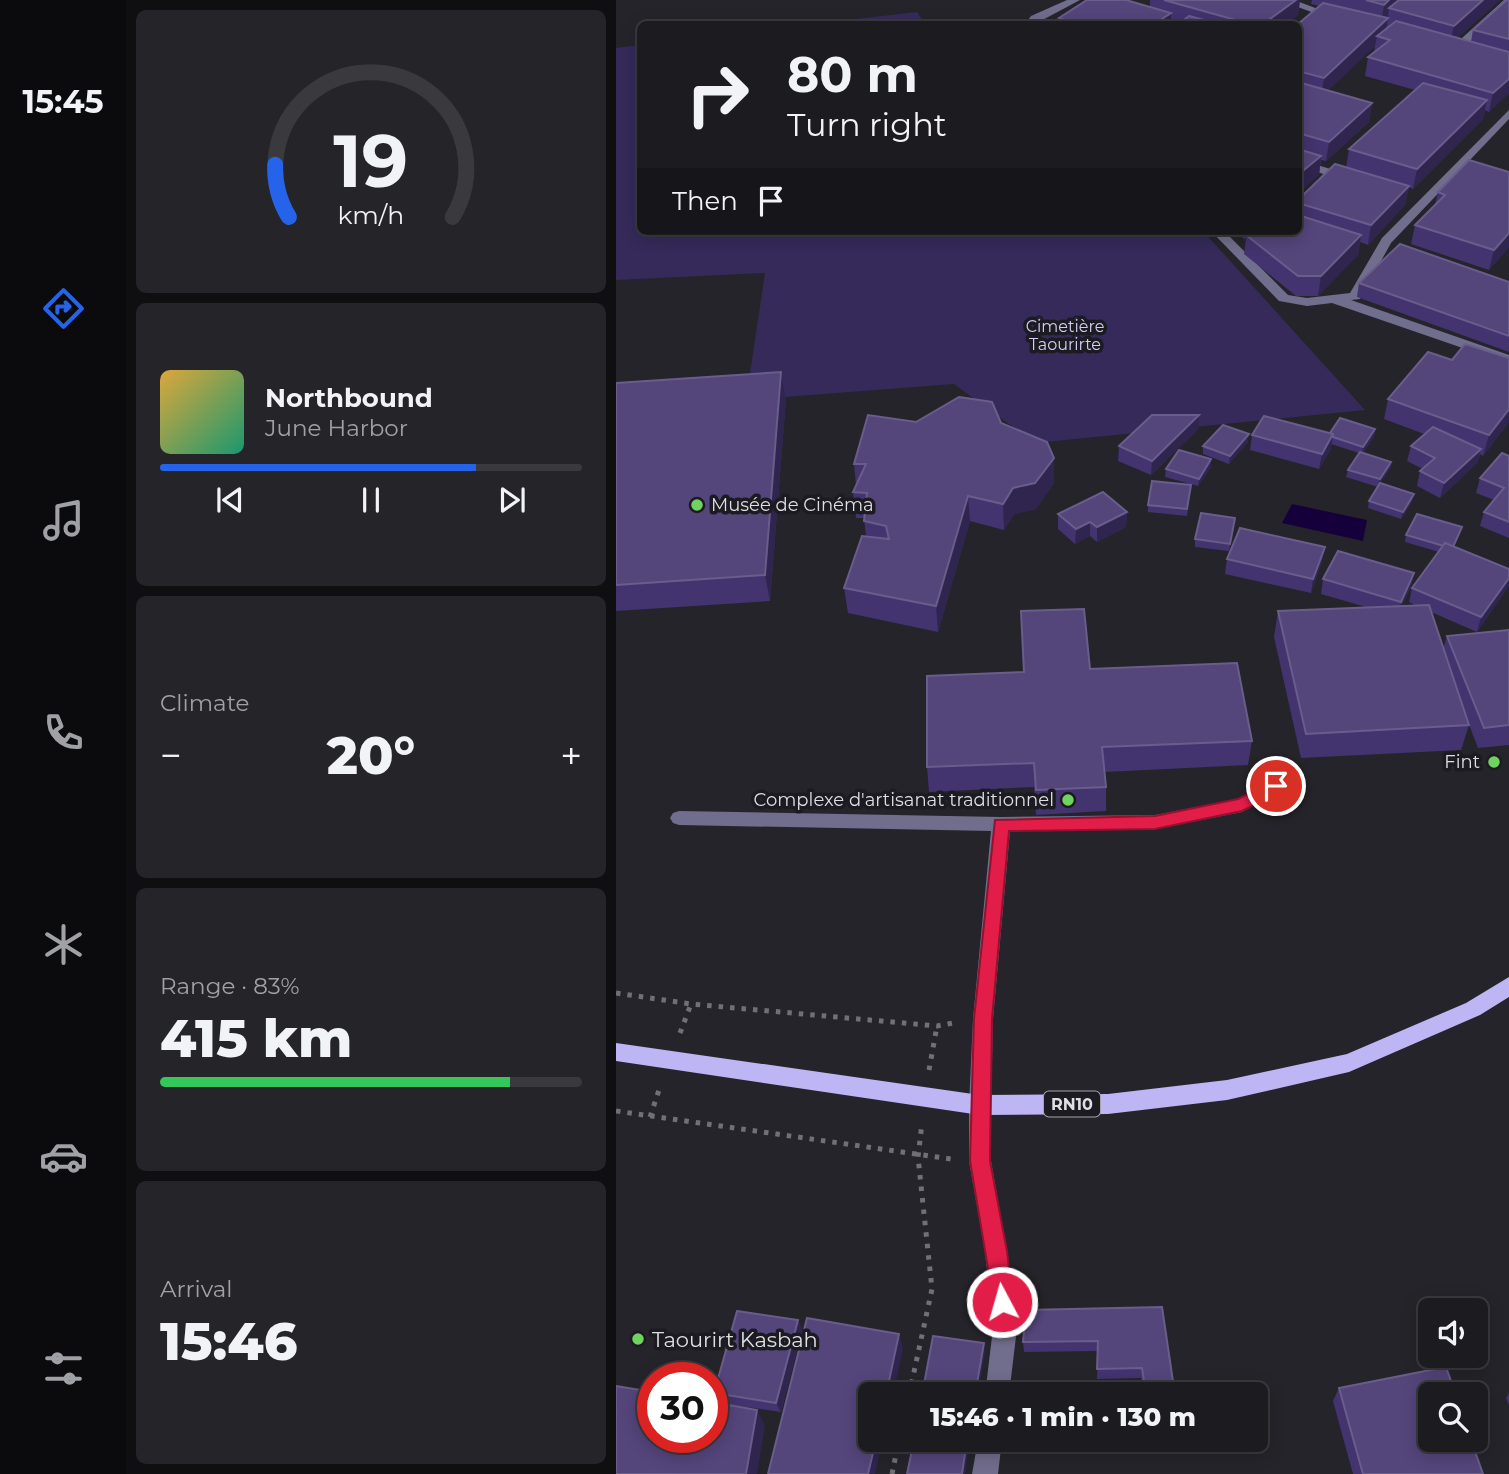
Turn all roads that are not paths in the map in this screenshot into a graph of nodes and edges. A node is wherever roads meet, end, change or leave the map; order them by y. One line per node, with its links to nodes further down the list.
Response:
1 (1075, 0): 7 (street)
2 (1284, 0): 4 (street)
3 (1509, 1): 8 (street)
4 (1318, 12): 5 (street); 6 (street)
5 (1343, 19)
6 (1308, 20)
7 (1032, 21)
8 (1443, 47)
9 (1509, 113): 15 (street)
10 (1302, 163): 11 (street)
11 (1333, 172): 12 (street); 13 (street)
12 (1358, 181)
13 (1316, 187)
14 (1222, 235): 15 (street)
15 (1332, 298): 16 (street)
16 (1509, 360)
17 (1276, 786): 19 (street)
18 (679, 818): 19 (street)
19 (1001, 824): 22 (street)
20 (1509, 986): 22 (main road, RN10)
21 (616, 1052): 22 (main road, RN10)
22 (980, 1105): 23 (street)
23 (999, 1382)
24 (988, 1452): 25 (street)
25 (985, 1474)

